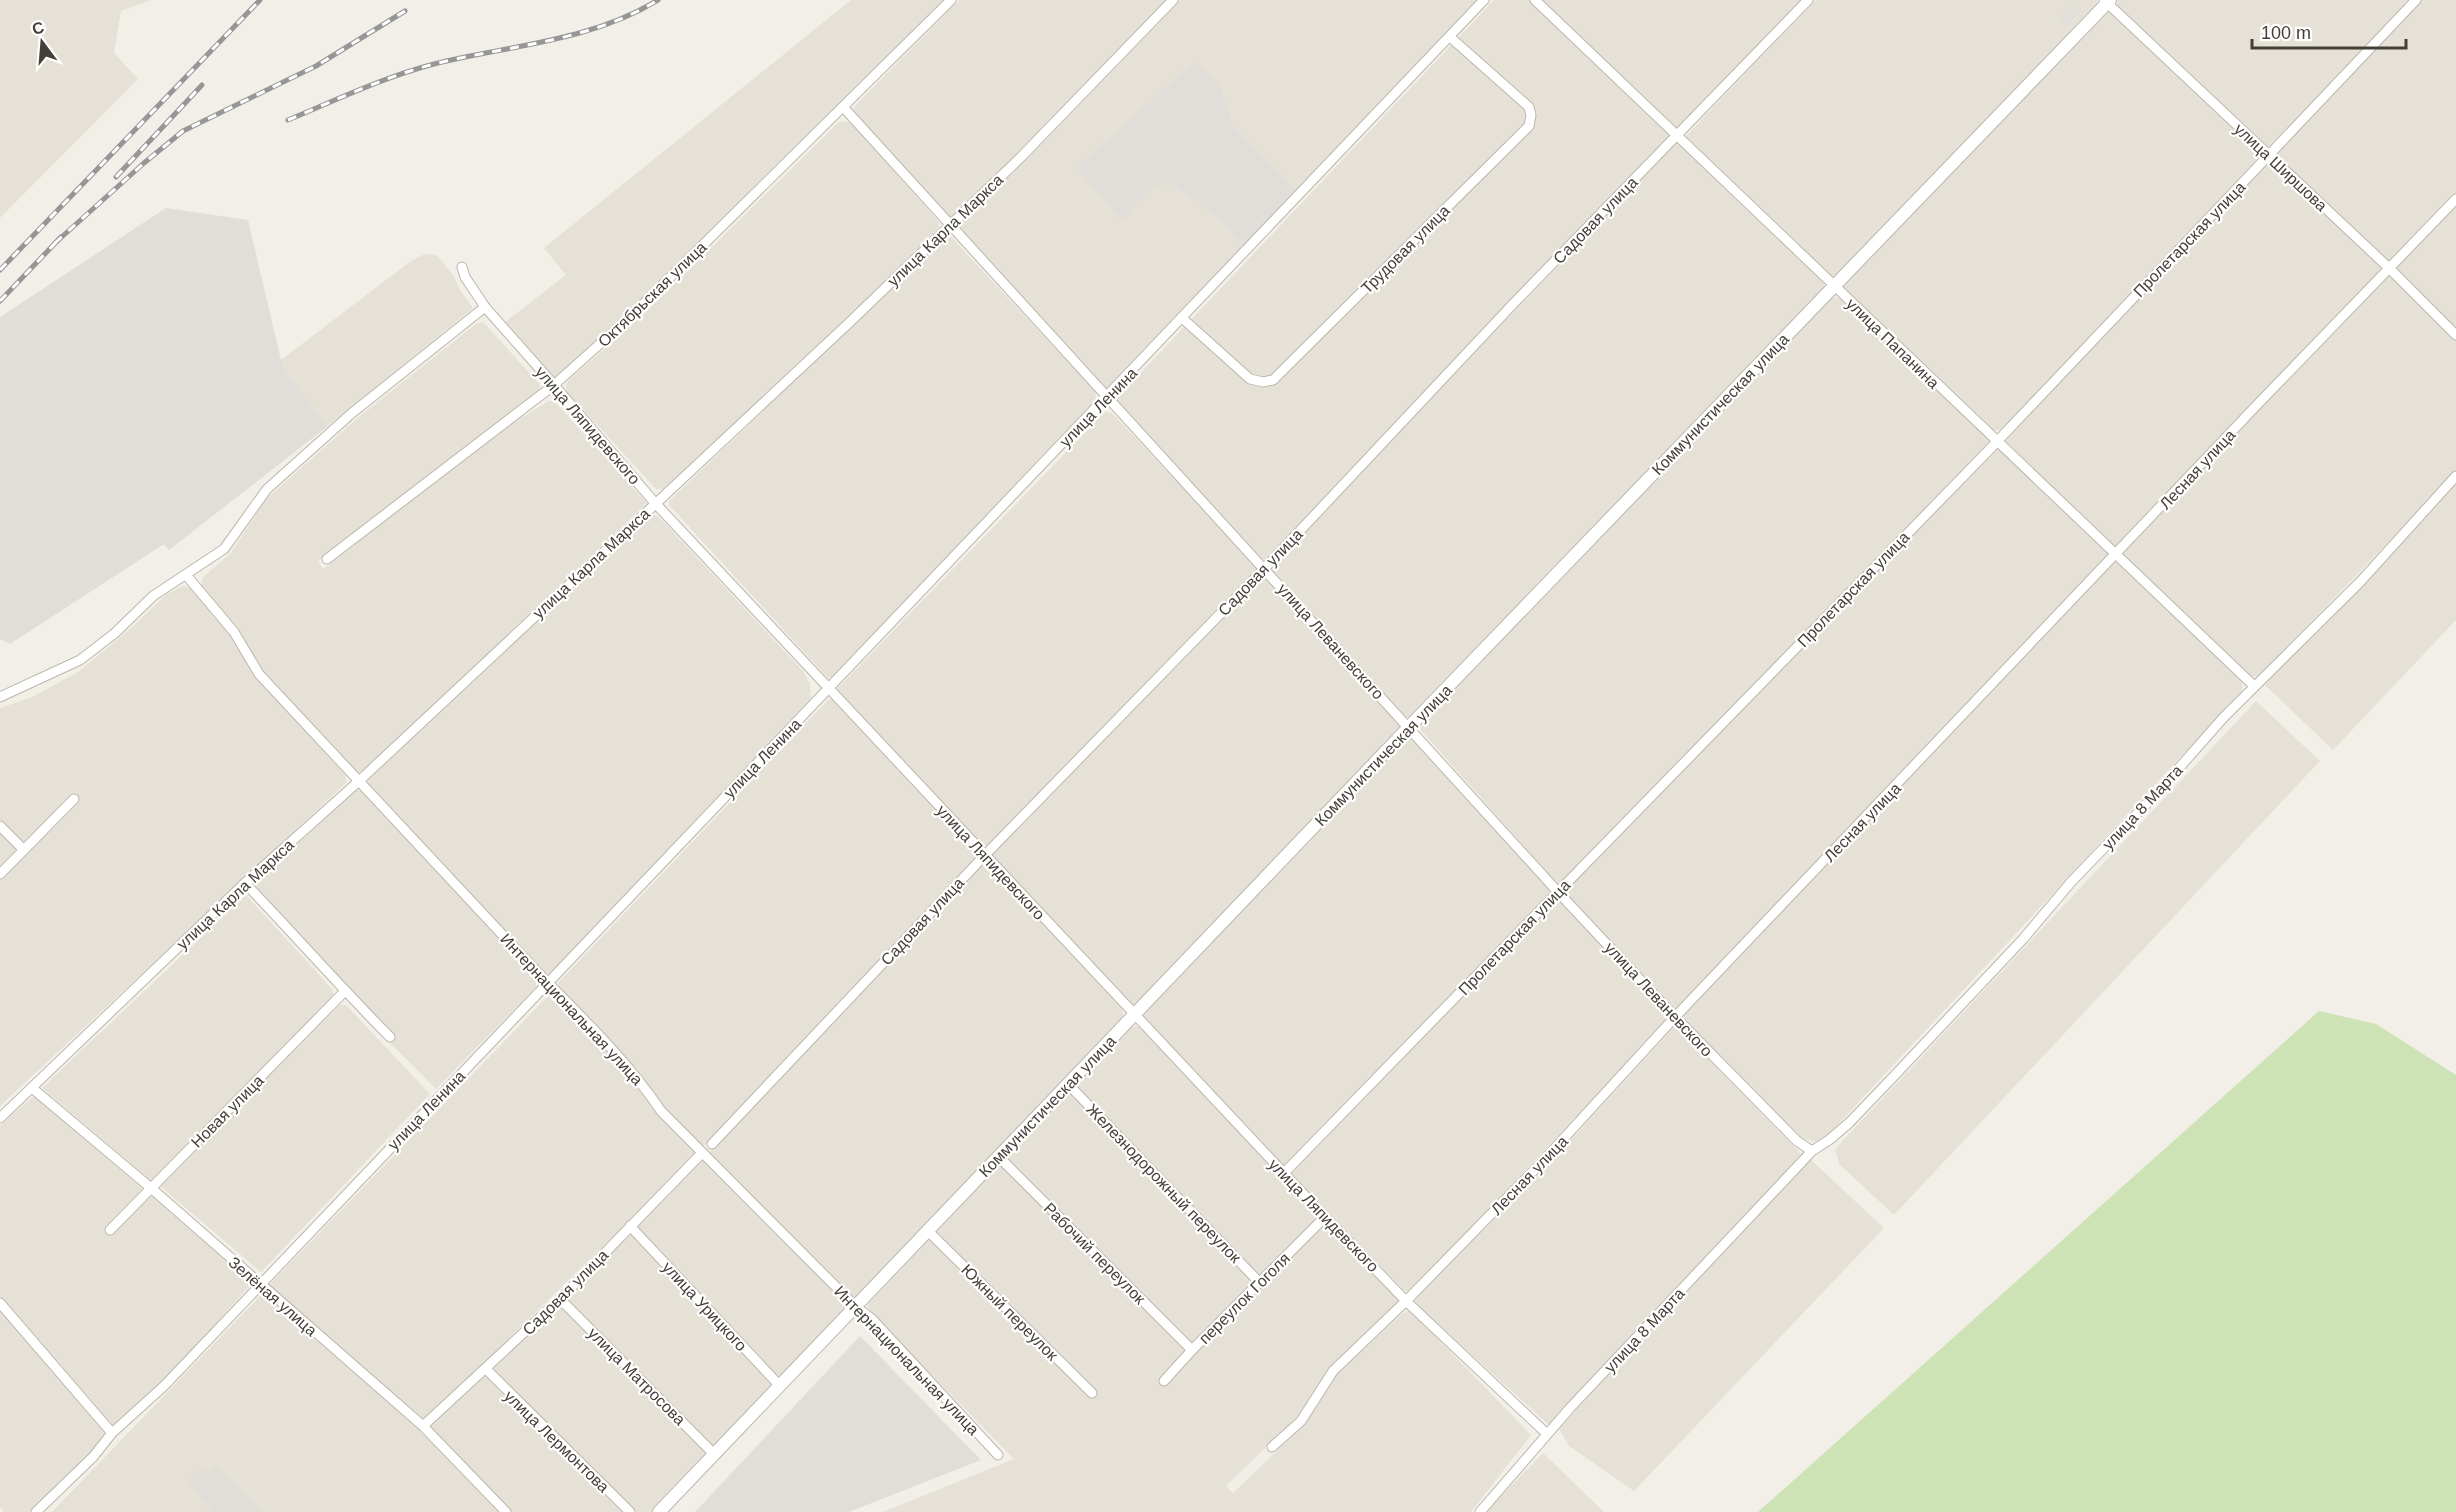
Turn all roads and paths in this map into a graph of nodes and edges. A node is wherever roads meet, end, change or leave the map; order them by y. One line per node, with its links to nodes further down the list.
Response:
1 (951, 0): 9 (street, Октябрьская улица)
2 (1173, 0): 13 (street, улица Карла Маркса)
3 (1484, 0): 8 (street, улица Ленина)
4 (1535, 0): 10 (street, улица Папанина)
5 (1808, 0): 10 (street, Садовая улица)
6 (2416, 0): 11 (street, Пролетарская улица)
7 (2107, 1): 11 (street, улица Ширшова); 16 (street, Коммунистическая улица)
8 (1450, 37): 18 (street, улица Ленина); 18 (street, Трудовая улица)
9 (844, 108): 13 (street, улица Леваневского); 20 (street, Октябрьская улица)
10 (1677, 136): 16 (street, улица Папанина); 27 (street, Садовая улица)
11 (2269, 156): 15 (street, улица Ширшова); 22 (street, Пролетарская улица)
12 (2456, 198): 15 (street, Лесная улица)
13 (949, 225): 21 (street, улица Леваневского); 24 (street, улица Карла Маркса)
14 (462, 267): 17 (street, улица Ляпидевского)
15 (2389, 268): 19 (street, улица Ширшова); 25 (street, Лесная улица)
16 (1834, 287): 22 (street, улица Папанина); 32 (street, Коммунистическая улица)
17 (485, 307): 20 (street, улица Ляпидевского); 28 (street)
18 (1182, 318): 21 (street, улица Ленина)
19 (2456, 336)
20 (554, 385): 24 (street, улица Ляпидевского); 26 (street, Октябрьская улица)
21 (1106, 398): 27 (street, улица Леваневского); 30 (street, улица Ленина)
22 (1995, 441): 25 (street, улица Папанина); 40 (street, Пролетарская улица)
23 (2456, 476): 29 (street, улица 8 Марта)
24 (655, 503): 30 (street, улица Ляпидевского); 33 (street, улица Карла Маркса)
25 (2116, 555): 29 (street, улица Папанина); 44 (street, Лесная улица)
26 (327, 560)
27 (1264, 569): 32 (street, улица Леваневского); 37 (street, Садовая улица)
28 (186, 575): 31 (street); 33 (street, Интернациональная улица)
29 (2253, 685): 50 (street, улица 8 Марта)
30 (828, 688): 37 (street, улица Ляпидевского); 41 (street, улица Ленина)
31 (0, 697)
32 (1409, 727): 40 (street, улица Леваневского); 43 (street, Коммунистическая улица)
33 (359, 781): 39 (street, улица Карла Маркса); 41 (street, Интернациональная улица)
34 (74, 799): 36 (street)
35 (0, 826): 36 (street)
36 (23, 849): 38 (street)
37 (985, 855): 43 (street, улица Ляпидевского); 49 (street, Садовая улица)
38 (0, 874)
39 (246, 883): 42 (street); 47 (street, улица Карла Маркса)
40 (1558, 892): 44 (street, улица Леваневского); 53 (street, Пролетарская улица)
41 (548, 984): 51 (street, Интернациональная улица); 60 (street, улица Ленина)
42 (344, 992): 45 (street); 54 (street, Новая улица)
43 (1135, 1014): 46 (street, Коммунистическая улица); 53 (street, улица Ляпидевского)
44 (1675, 1017): 50 (street, улица Леваневского); 62 (street, Лесная улица)
45 (390, 1037)
46 (1068, 1084): 52 (street, Коммунистическая улица); 59 (street, Железнодорожный переулок)
47 (32, 1088): 48 (street, улица Карла Маркса); 54 (street, Зелёная улица)
48 (0, 1118)
49 (712, 1144)
50 (1812, 1152): 72 (street, улица 8 Марта)
51 (702, 1153): 56 (street, Садовая улица); 64 (street, Интернациональная улица)
52 (999, 1157): 58 (street, Коммунистическая улица); 65 (street, Рабочий переулок)
53 (1284, 1173): 55 (street, улица Ляпидевского)
54 (152, 1188): 57 (street, Новая улица); 60 (street, Зелёная улица)
55 (1325, 1217): 59 (street, переулок Гоголя); 62 (street, улица Ляпидевского)
56 (630, 1226): 61 (street, Садовая улица); 68 (street, улица Урицкого)
57 (110, 1230)
58 (928, 1232): 64 (street, Коммунистическая улица); 69 (street, Южный переулок)
59 (1260, 1282): 65 (street, переулок Гоголя)
60 (260, 1285): 70 (street, Зелёная улица); 71 (street, улица Ленина)
61 (560, 1299): 66 (street, Садовая улица); 74 (street, улица Матросова)
62 (1406, 1301): 72 (street, улица Ляпидевского); 73 (street, Лесная улица)
63 (0, 1303): 71 (street)
64 (855, 1306): 68 (street, Коммунистическая улица); 75 (street, Интернациональная улица)
65 (1192, 1350): 67 (street, переулок Гоголя)
66 (486, 1369): 70 (street, Садовая улица); 78 (street, улица Лермонтова)
67 (1164, 1381)
68 (780, 1386): 74 (street, Коммунистическая улица)
69 (1092, 1393)
70 (423, 1426): 77 (street, Зелёная улица)
71 (112, 1433): 76 (street, улица Ленина)
72 (1547, 1434): 80 (street, улица 8 Марта)
73 (1272, 1447)
74 (714, 1454): 79 (street, Коммунистическая улица)
75 (998, 1455)
76 (36, 1512)
77 (506, 1512)
78 (630, 1512)
79 (659, 1512)
80 (1480, 1512)

